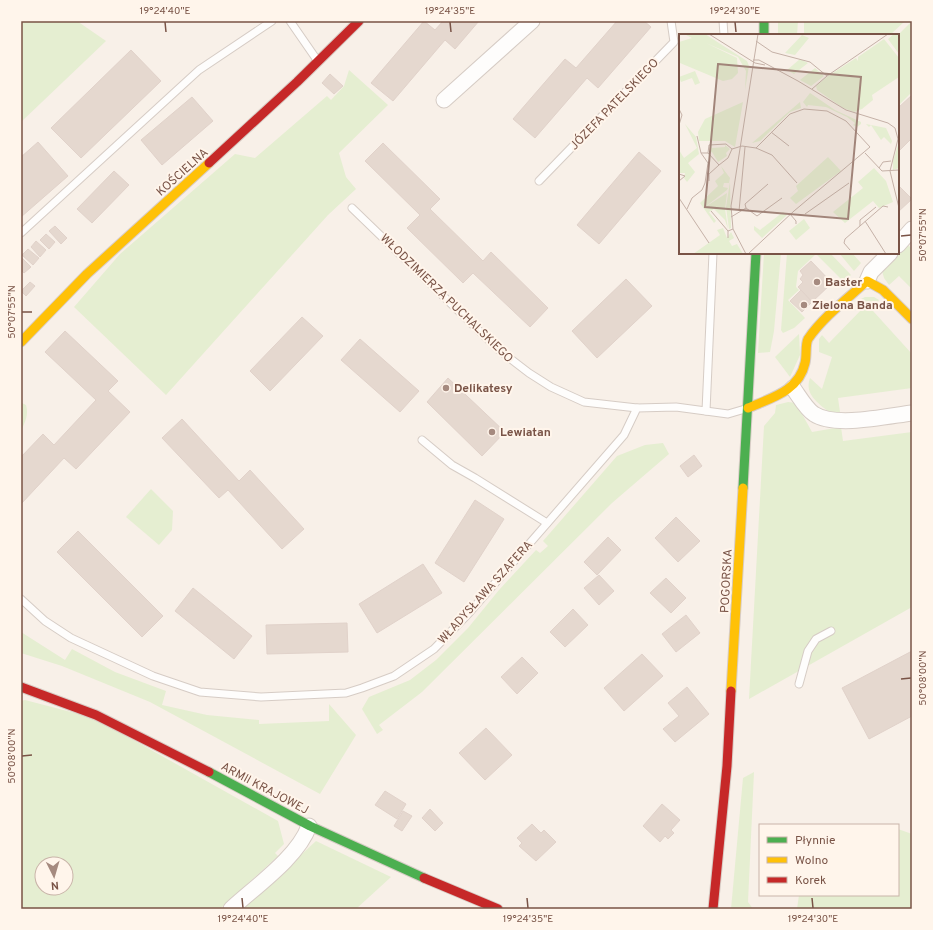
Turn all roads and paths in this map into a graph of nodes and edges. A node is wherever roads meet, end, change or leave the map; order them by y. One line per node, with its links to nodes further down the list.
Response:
1 (272, 21): 15 (lane)
2 (290, 21): 10 (lane)
3 (359, 21): 10 (street, KOŚCIELNA)
4 (532, 21): 11 (street)
5 (670, 21): 12 (lane, JÓZEFA PATELSKIEGO)
6 (723, 21): 8 (lane)
7 (764, 21): 9 (street)
8 (724, 34)
9 (764, 34)
10 (318, 61): 22 (street, KOŚCIELNA)
11 (444, 100)
12 (539, 181)
13 (352, 208): 24 (lane, WŁODZIMIERZA PUCHALSKIEGO)
14 (912, 229): 16 (street)
15 (21, 233)
16 (899, 243)
17 (714, 254): 26 (lane)
18 (756, 254): 25 (street, POGORSKA)
19 (889, 254): 20 (street)
20 (867, 281): 21 (street); 23 (street)
21 (912, 320)
22 (21, 342)
23 (793, 388): 25 (street); 27 (street)
24 (636, 408): 26 (lane); 29 (lane, WŁADYSŁAWA SZAFERA)
25 (748, 408): 26 (lane); 37 (street, POGORSKA)
26 (706, 411)
27 (912, 413)
28 (422, 440): 29 (lane)
29 (547, 523): 30 (lane, WŁADYSŁAWA SZAFERA)
30 (21, 599)
31 (831, 631): 32 (lane)
32 (799, 684)
33 (21, 687): 34 (street, ARMII KRAJOWEJ)
34 (309, 826): 35 (street); 36 (street, ARMII KRAJOWEJ)
35 (231, 909)
36 (498, 909)
37 (713, 909)

